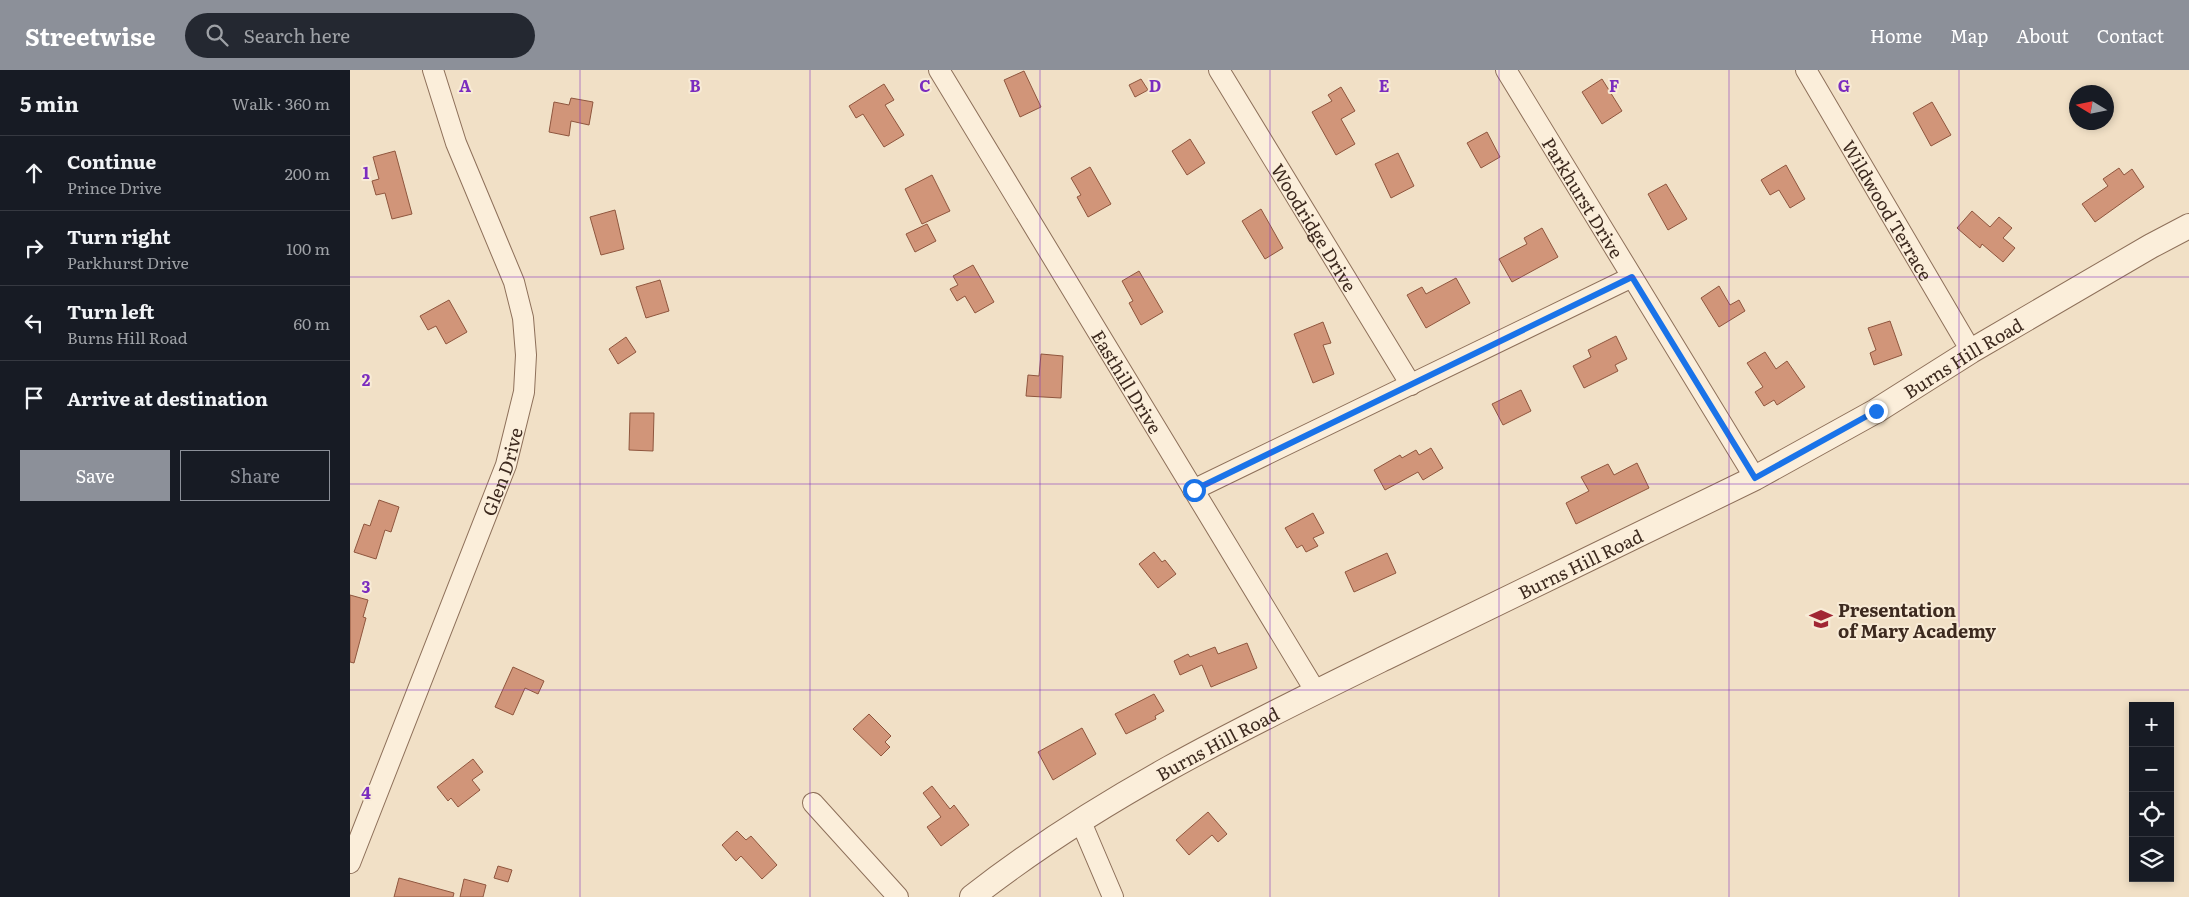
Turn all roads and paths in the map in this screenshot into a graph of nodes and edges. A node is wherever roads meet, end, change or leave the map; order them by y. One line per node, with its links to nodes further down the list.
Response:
1 (433, 70): 15 (street, Glen Drive)
2 (939, 70): 11 (street, Easthill Drive)
3 (1219, 70): 9 (street, Woodridge Drive)
4 (1506, 70): 7 (street, Parkhurst Drive)
5 (1806, 70): 8 (street, Wildwood Terrace)
6 (2189, 226): 8 (street, Burns Hill Road)
7 (1632, 277): 9 (street); 10 (street, Parkhurst Drive)
8 (1970, 351): 10 (street, Burns Hill Road)
9 (1411, 385): 11 (street)
10 (1755, 478): 12 (street, Burns Hill Road)
11 (1194, 490): 12 (street, Easthill Drive)
12 (1316, 692): 14 (street, Burns Hill Road)
13 (813, 803): 16 (street)
14 (1081, 822): 17 (street, Burns Hill Road); 18 (street)
15 (350, 862)
16 (898, 897)
17 (972, 897)
18 (1113, 897)

